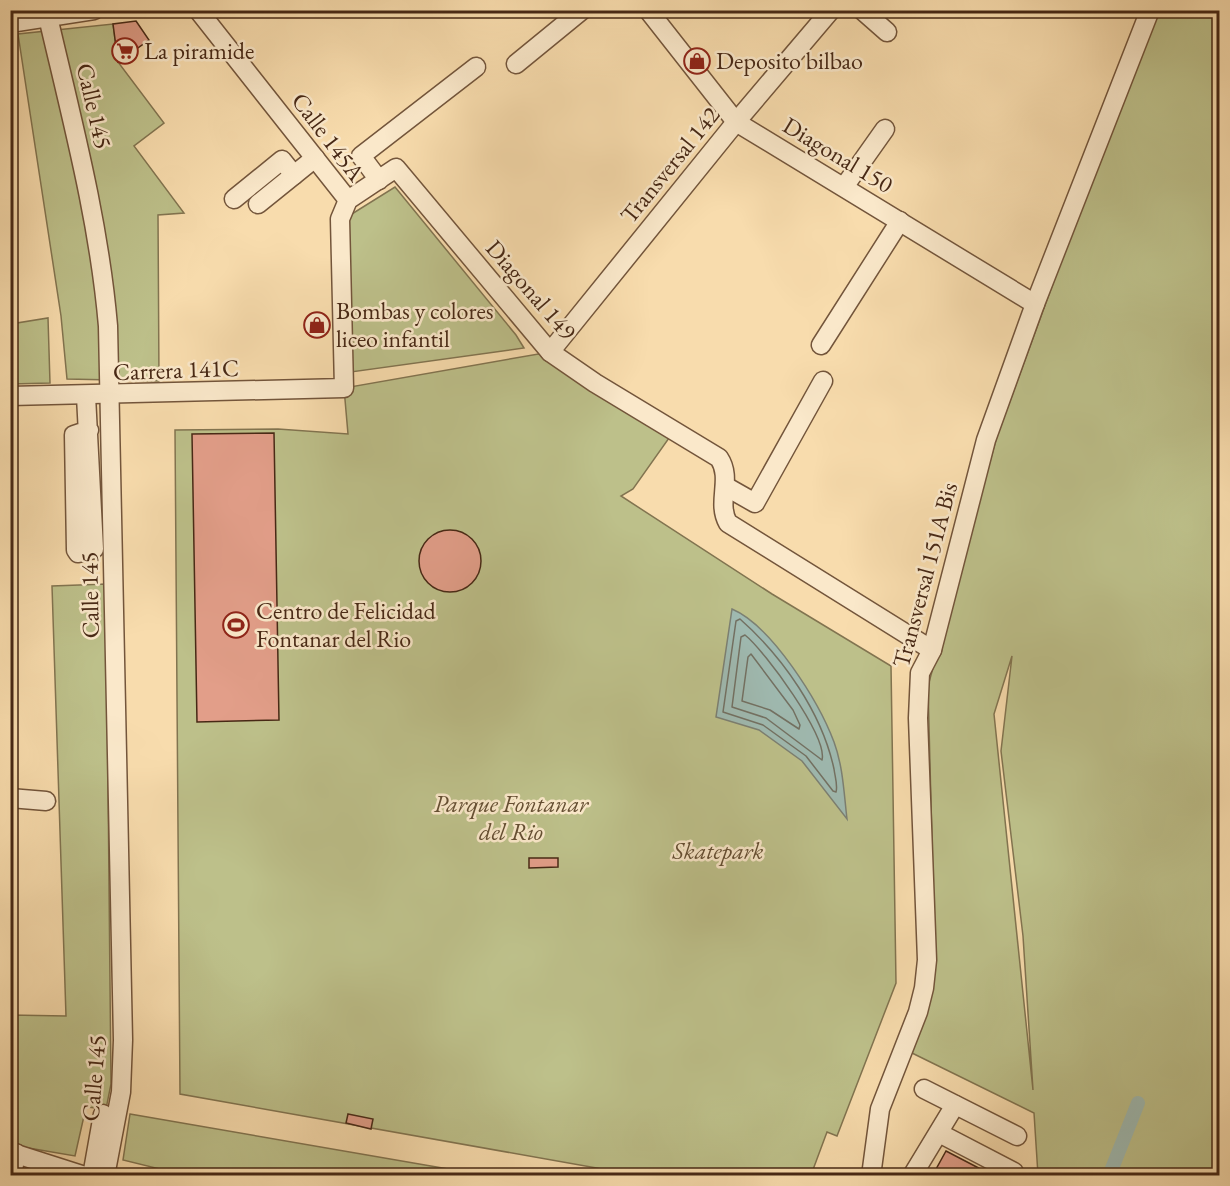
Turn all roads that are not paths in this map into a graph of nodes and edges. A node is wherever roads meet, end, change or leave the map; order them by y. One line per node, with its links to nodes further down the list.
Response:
1 (94, 10): 8 (street)
2 (198, 10): 15 (street, Calle 145A)
3 (582, 10): 11 (street)
4 (648, 10): 13 (street, Diagonal 150)
5 (831, 10): 13 (street, Transversal 142)
6 (862, 10): 10 (street)
7 (1150, 10): 23 (street, Transversal 151A Bis)
8 (48, 17): 9 (street); 30 (street, Calle 145)
9 (10, 23)
10 (887, 32)
11 (516, 64)
12 (476, 67): 17 (street)
13 (736, 122): 18 (street, Diagonal 150); 25 (street, Transversal 142)
14 (885, 129): 18 (street)
15 (315, 158): 16 (street); 20 (street, Calle 145A)
16 (294, 175): 19 (street); 21 (street)
17 (379, 180): 20 (street); 25 (street, Diagonal 149)
18 (844, 187): 22 (street, Diagonal 150)
19 (234, 199)
20 (348, 200): 27 (street, Calle 145A)
21 (258, 204)
22 (900, 222): 23 (street, Diagonal 150); 24 (street)
23 (1035, 304): 33 (street, Transversal 151A Bis)
24 (821, 345)
25 (550, 352): 32 (street, Diagonal 149)
26 (823, 381): 32 (street)
27 (344, 388): 30 (street, Carrera 141C)
28 (10, 396): 29 (street, Carrera 141C)
29 (86, 396): 30 (street, Carrera 141C); 31 (street)
30 (110, 396): 46 (street, Calle 145)
31 (88, 430): 31 (street)
32 (725, 486): 33 (street)
33 (932, 650): 47 (street, Transversal 151A Bis)
34 (10, 798): 35 (street)
35 (46, 801)
36 (924, 1089): 37 (street)
37 (955, 1105): 39 (street); 40 (street)
38 (103, 1113): 45 (street)
39 (939, 1133): 42 (street); 48 (street)
40 (1017, 1136)
41 (13, 1152): 43 (street); 44 (street)
42 (1014, 1172)
43 (84, 1175)
44 (12, 1176)
45 (92, 1176)
46 (105, 1176)
47 (871, 1176)
48 (912, 1176)

